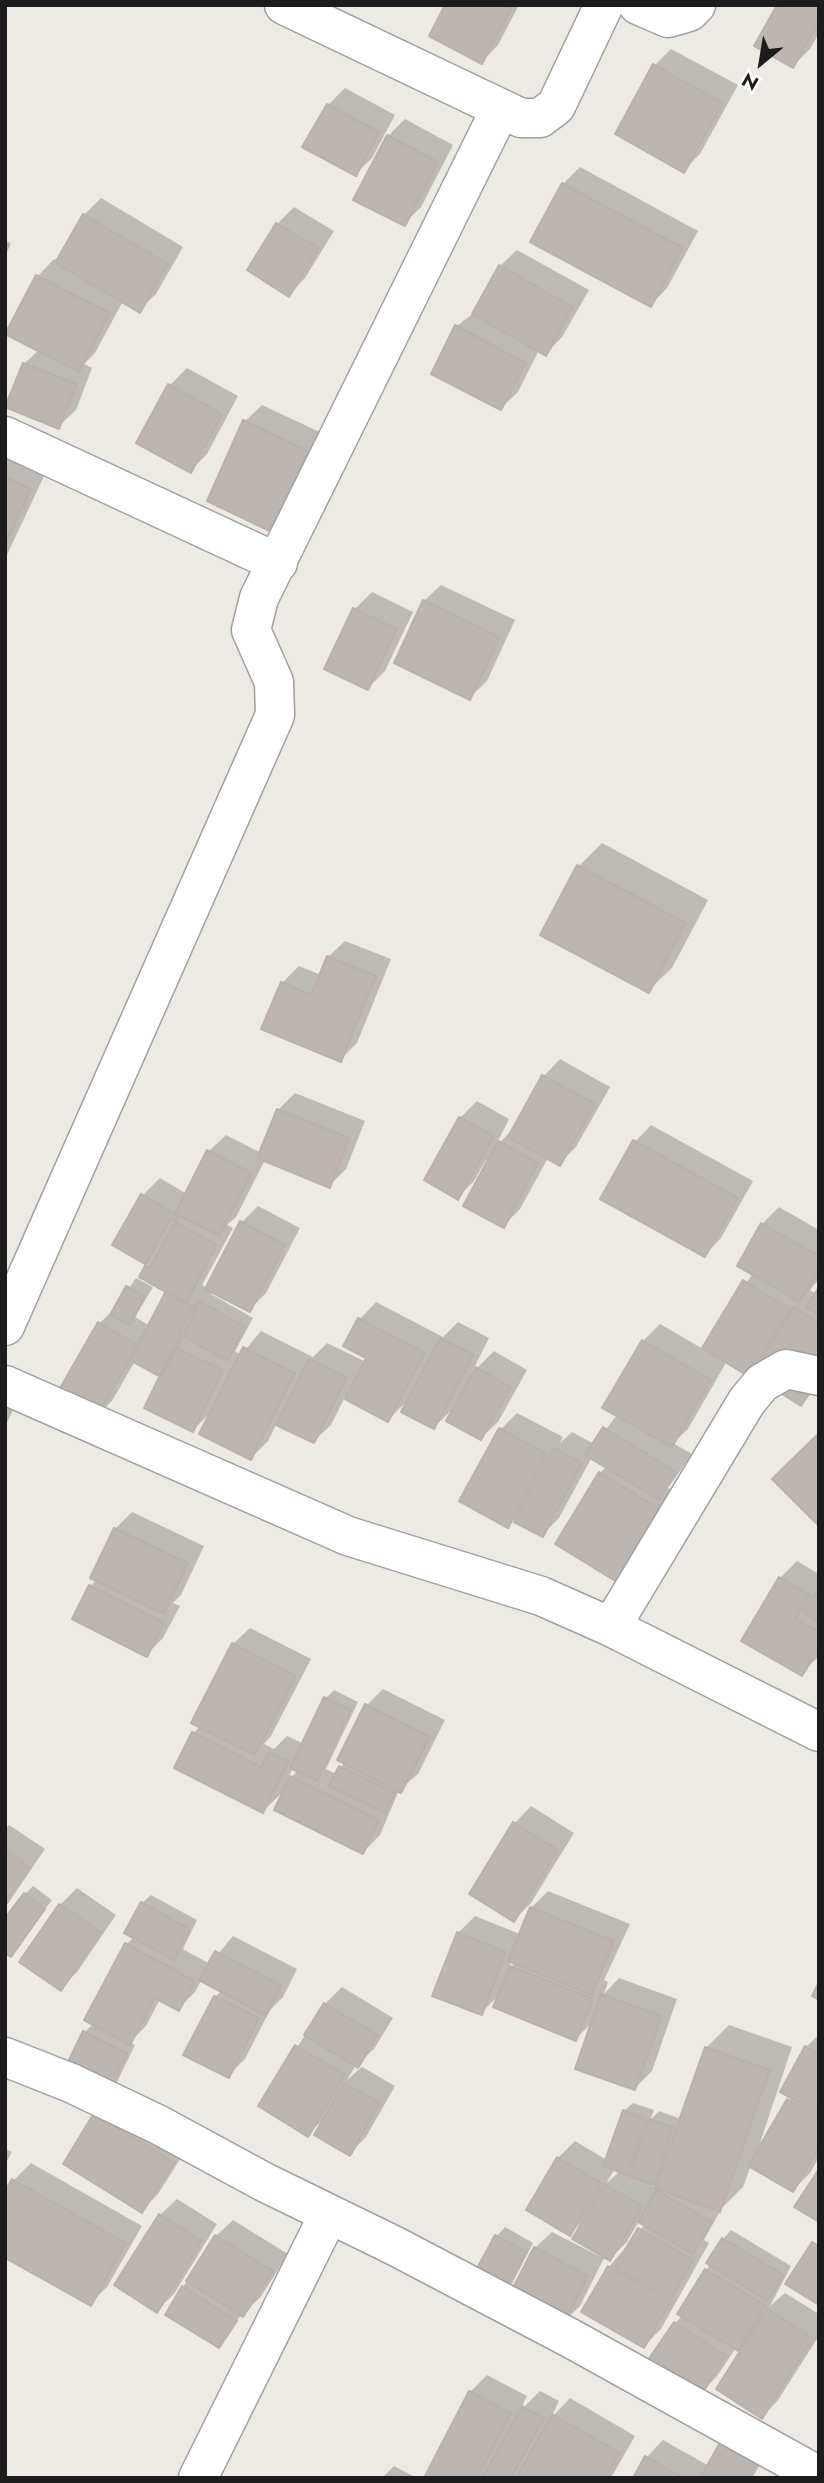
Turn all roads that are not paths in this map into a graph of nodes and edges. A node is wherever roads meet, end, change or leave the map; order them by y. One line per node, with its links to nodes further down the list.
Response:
1 (284, 5): 5 (street)
2 (604, 5): 5 (street)
3 (638, 5): 4 (street)
4 (696, 5)
5 (500, 110): 7 (street)
6 (5, 436): 7 (street)
7 (278, 563): 8 (street)
8 (5, 1326)
9 (819, 1376): 11 (street)
10 (5, 1385): 11 (street)
11 (611, 1627): 12 (street)
12 (819, 1732)
13 (5, 2057): 14 (street)
14 (329, 2214): 15 (street); 16 (street)
15 (819, 2476)
16 (198, 2478)

